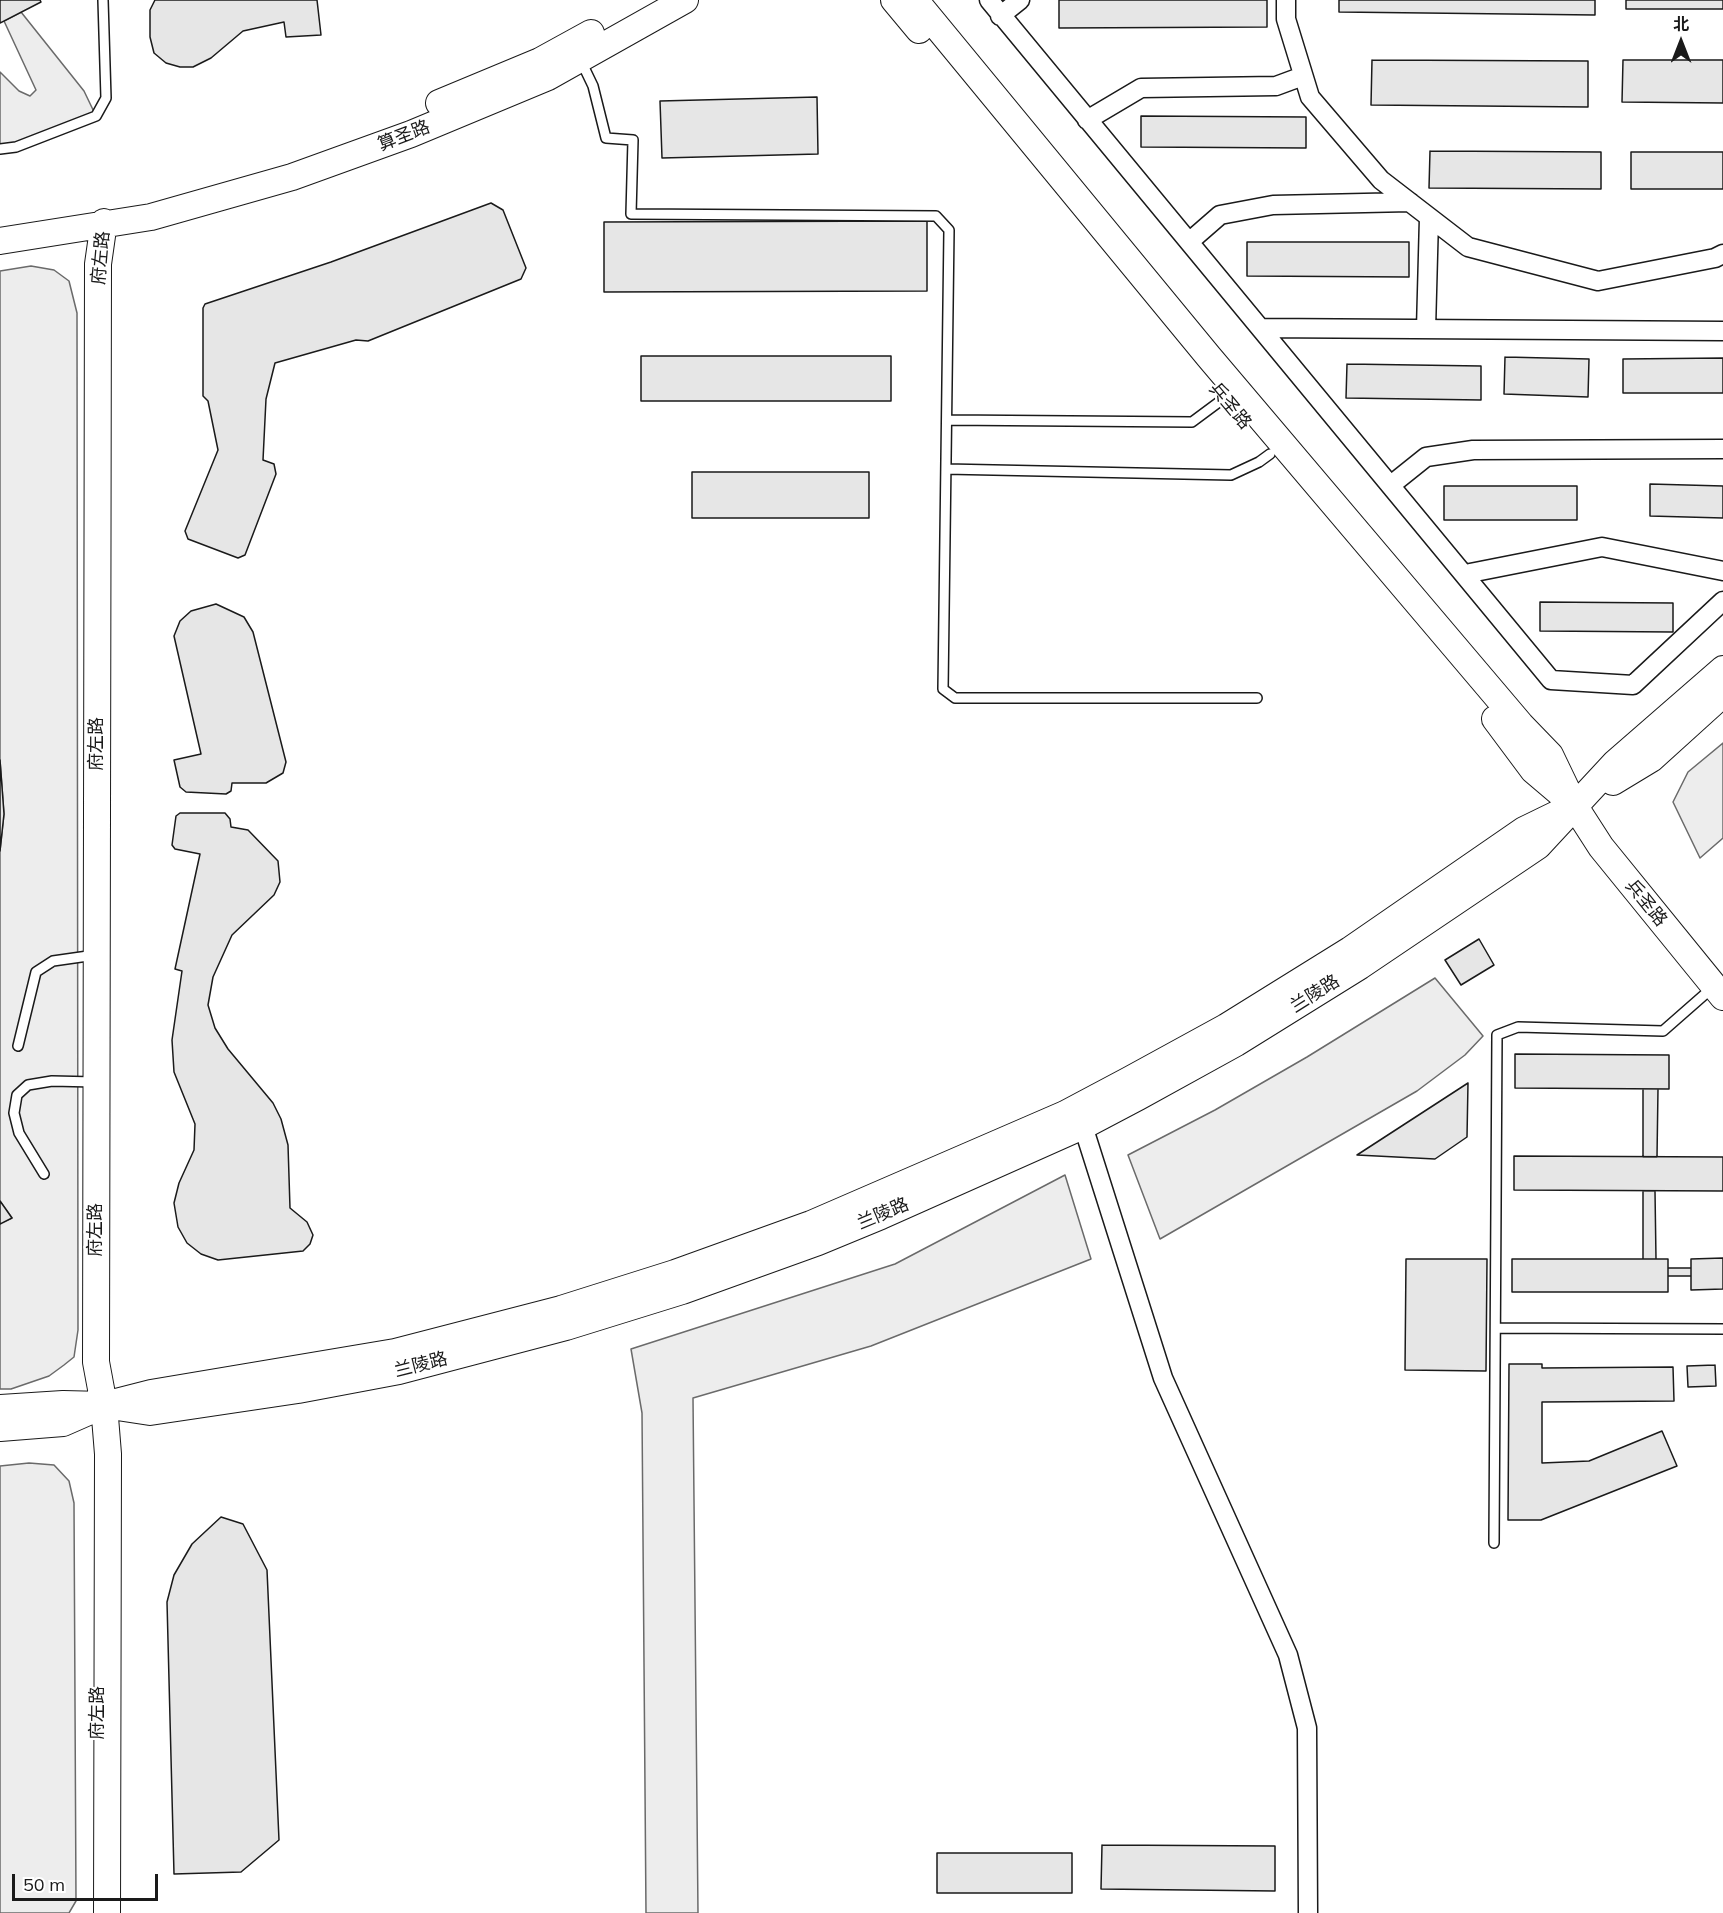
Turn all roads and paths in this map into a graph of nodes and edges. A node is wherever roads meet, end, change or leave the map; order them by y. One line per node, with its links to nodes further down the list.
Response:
1 (648, 0): 16 (main road, 算圣路)
2 (685, 0): 10 (main road, 算圣路)
3 (894, 0): 24 (main road, 兵圣路)
4 (915, 0): 36 (main road, 兵圣路)
5 (989, 0): 9 (street)
6 (1020, 0): 9 (street)
7 (1286, 0): 11 (street)
8 (102, 2): 13 (lane)
9 (1000, 16): 12 (street)
10 (579, 59): 16 (main road, 算圣路); 25 (lane)
11 (1304, 76): 12 (street); 14 (street)
12 (1087, 120): 19 (street)
13 (0, 149)
14 (1410, 202): 15 (street); 19 (street)
15 (1429, 218): 20 (street); 22 (street)
16 (104, 222): 17 (main road, 算圣路); 18 (main road, 算圣路); 37 (main road, 府左路); 45 (main road, 府左路)
17 (0, 225)
18 (0, 241)
19 (1188, 242): 21 (street)
20 (1723, 254)
21 (1260, 328): 22 (street); 29 (street)
22 (1426, 329): 23 (street)
23 (1723, 331)
24 (1223, 399): 25 (lane); 27 (main road, 兵圣路)
25 (947, 420): 28 (lane)
26 (1723, 449): 29 (street)
27 (1270, 454): 28 (lane); 36 (main road, 兵圣路)
28 (946, 470): 35 (lane)
29 (1391, 485): 31 (street)
30 (1723, 571): 31 (street)
31 (1465, 574): 32 (street)
32 (1723, 601)
33 (1723, 669): 36 (main road, 兰陵路)
34 (1723, 694): 36 (main road, 兰陵路)
35 (1257, 698)
36 (1574, 805): 38 (main road, 兵圣路); 41 (main road, 兰陵路); 45 (main road, 兰陵路)
37 (97, 955): 39 (lane); 40 (main road, 府左路)
38 (1720, 985): 43 (lane)
39 (18, 1046)
40 (97, 1083): 42 (lane); 45 (main road, 府左路)
41 (1083, 1126): 45 (main road, 兰陵路); 51 (street)
42 (44, 1174)
43 (1496, 1328): 44 (lane); 48 (lane)
44 (1723, 1329)
45 (104, 1405): 46 (main road, 兰陵路); 47 (main road, 兰陵路); 49 (main road, 府左路); 50 (main road, 府左路)
46 (0, 1408)
47 (0, 1428)
48 (1494, 1543)
49 (97, 1913)
50 (107, 1913)
51 (1308, 1913)

